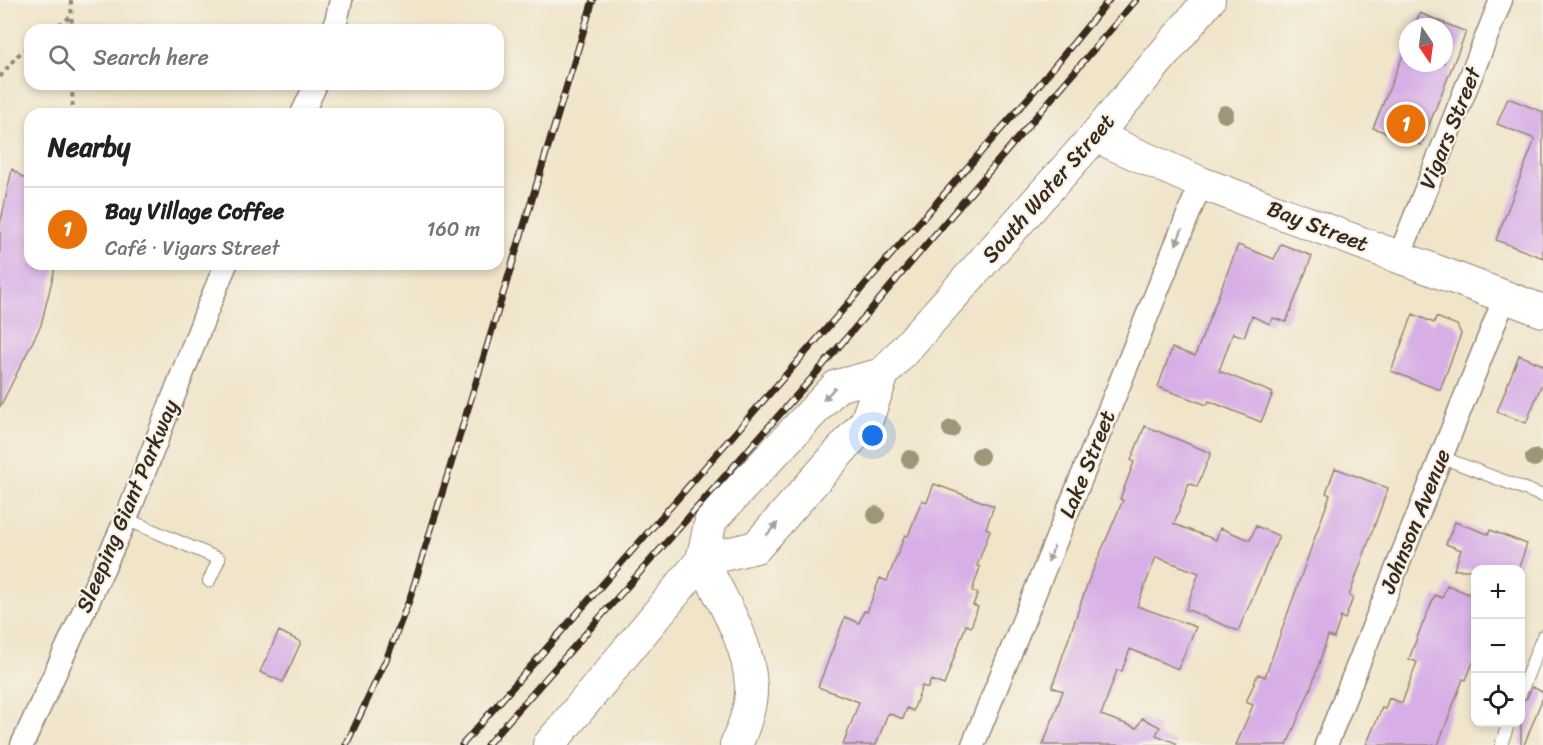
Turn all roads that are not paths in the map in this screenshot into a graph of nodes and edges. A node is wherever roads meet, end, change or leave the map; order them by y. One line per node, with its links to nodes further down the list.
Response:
1 (341, 0): 4 (street)
2 (1209, 0): 7 (main road, South Water Street)
3 (1501, 0): 9 (street, Vigars Street)
4 (335, 24)
5 (313, 90): 6 (street)
6 (305, 108)
7 (1095, 136): 8 (main road, Bay Street); 13 (main road, South Water Street)
8 (1201, 183): 9 (main road, Bay Street); 25 (street, Lake Street, one-way to 25)
9 (1399, 257): 11 (main road, Bay Street)
10 (223, 270): 16 (street, Sleeping Giant Parkway)
11 (1505, 297): 12 (main road, Bay Street); 14 (street, Johnson Avenue)
12 (1543, 311)
13 (883, 374): 17 (main road, one-way to 17); 17 (main road, South Water Street, one-way to 13)
14 (1441, 457): 15 (lane); 26 (street, Johnson Avenue)
15 (1543, 495)
16 (126, 519): 18 (lane); 22 (street, Sleeping Giant Parkway)
17 (702, 560): 23 (main road); 24 (main road)
18 (209, 581)
19 (1543, 636): 20 (lane)
20 (1525, 683)
21 (1508, 727): 27 (lane)
22 (22, 745)
23 (549, 745)
24 (736, 745)
25 (973, 745)
26 (1326, 745)
27 (1501, 745)

